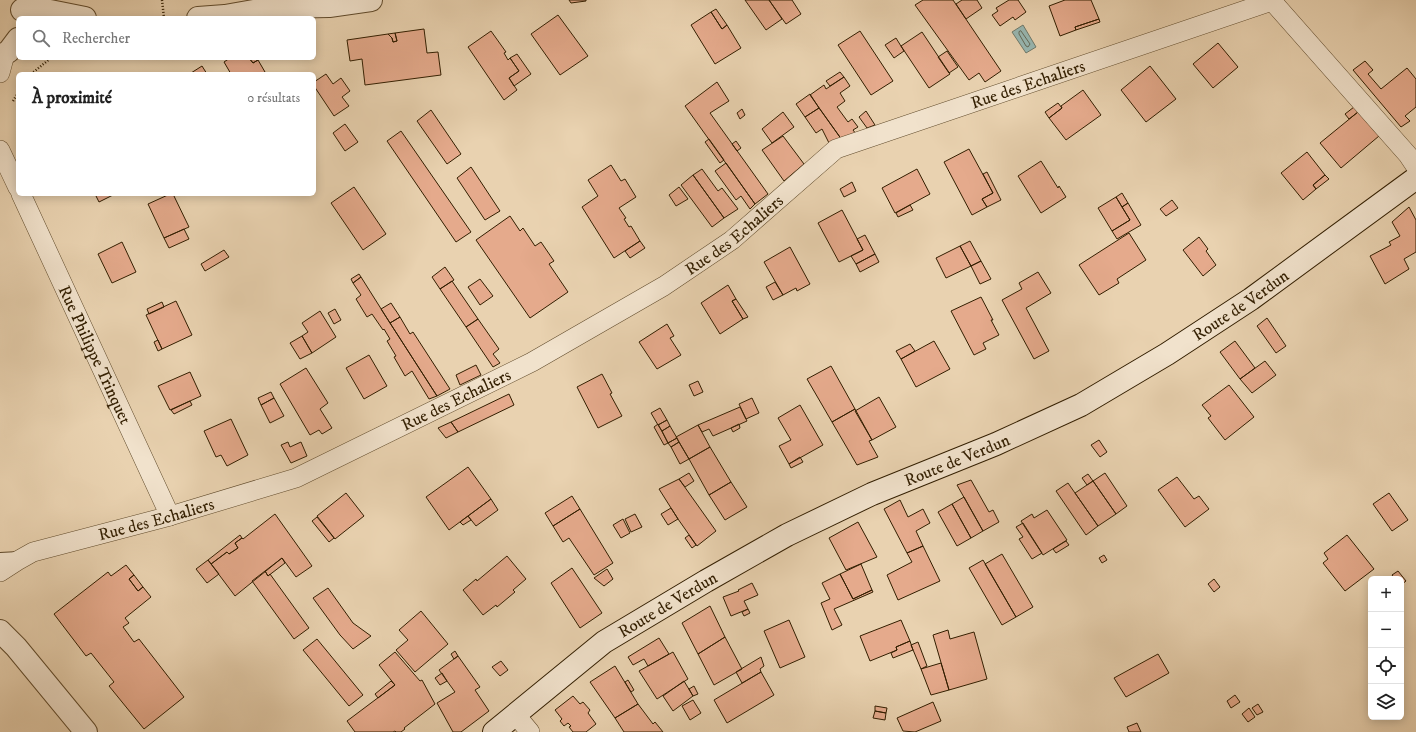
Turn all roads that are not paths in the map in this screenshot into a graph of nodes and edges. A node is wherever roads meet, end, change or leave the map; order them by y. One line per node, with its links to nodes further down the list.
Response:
1 (371, 0): 4 (main road)
2 (20, 9): 3 (main road)
3 (75, 16)
4 (225, 16)
5 (0, 150): 8 (street)
6 (1416, 168): 10 (street, Rue des Echaliers)
7 (1416, 178): 15 (main road, Route de Verdun)
8 (16, 184)
9 (22, 196): 10 (street, Rue Philippe Trinquet)
10 (170, 516): 11 (street, Rue des Echaliers)
11 (25, 557): 12 (lane); 13 (street, Rue des Echaliers)
12 (0, 558)
13 (0, 572)
14 (0, 631): 16 (main road)
15 (515, 714): 17 (main road, Route de Verdun); 18 (street)
16 (86, 732)
17 (494, 732)
18 (530, 732)

